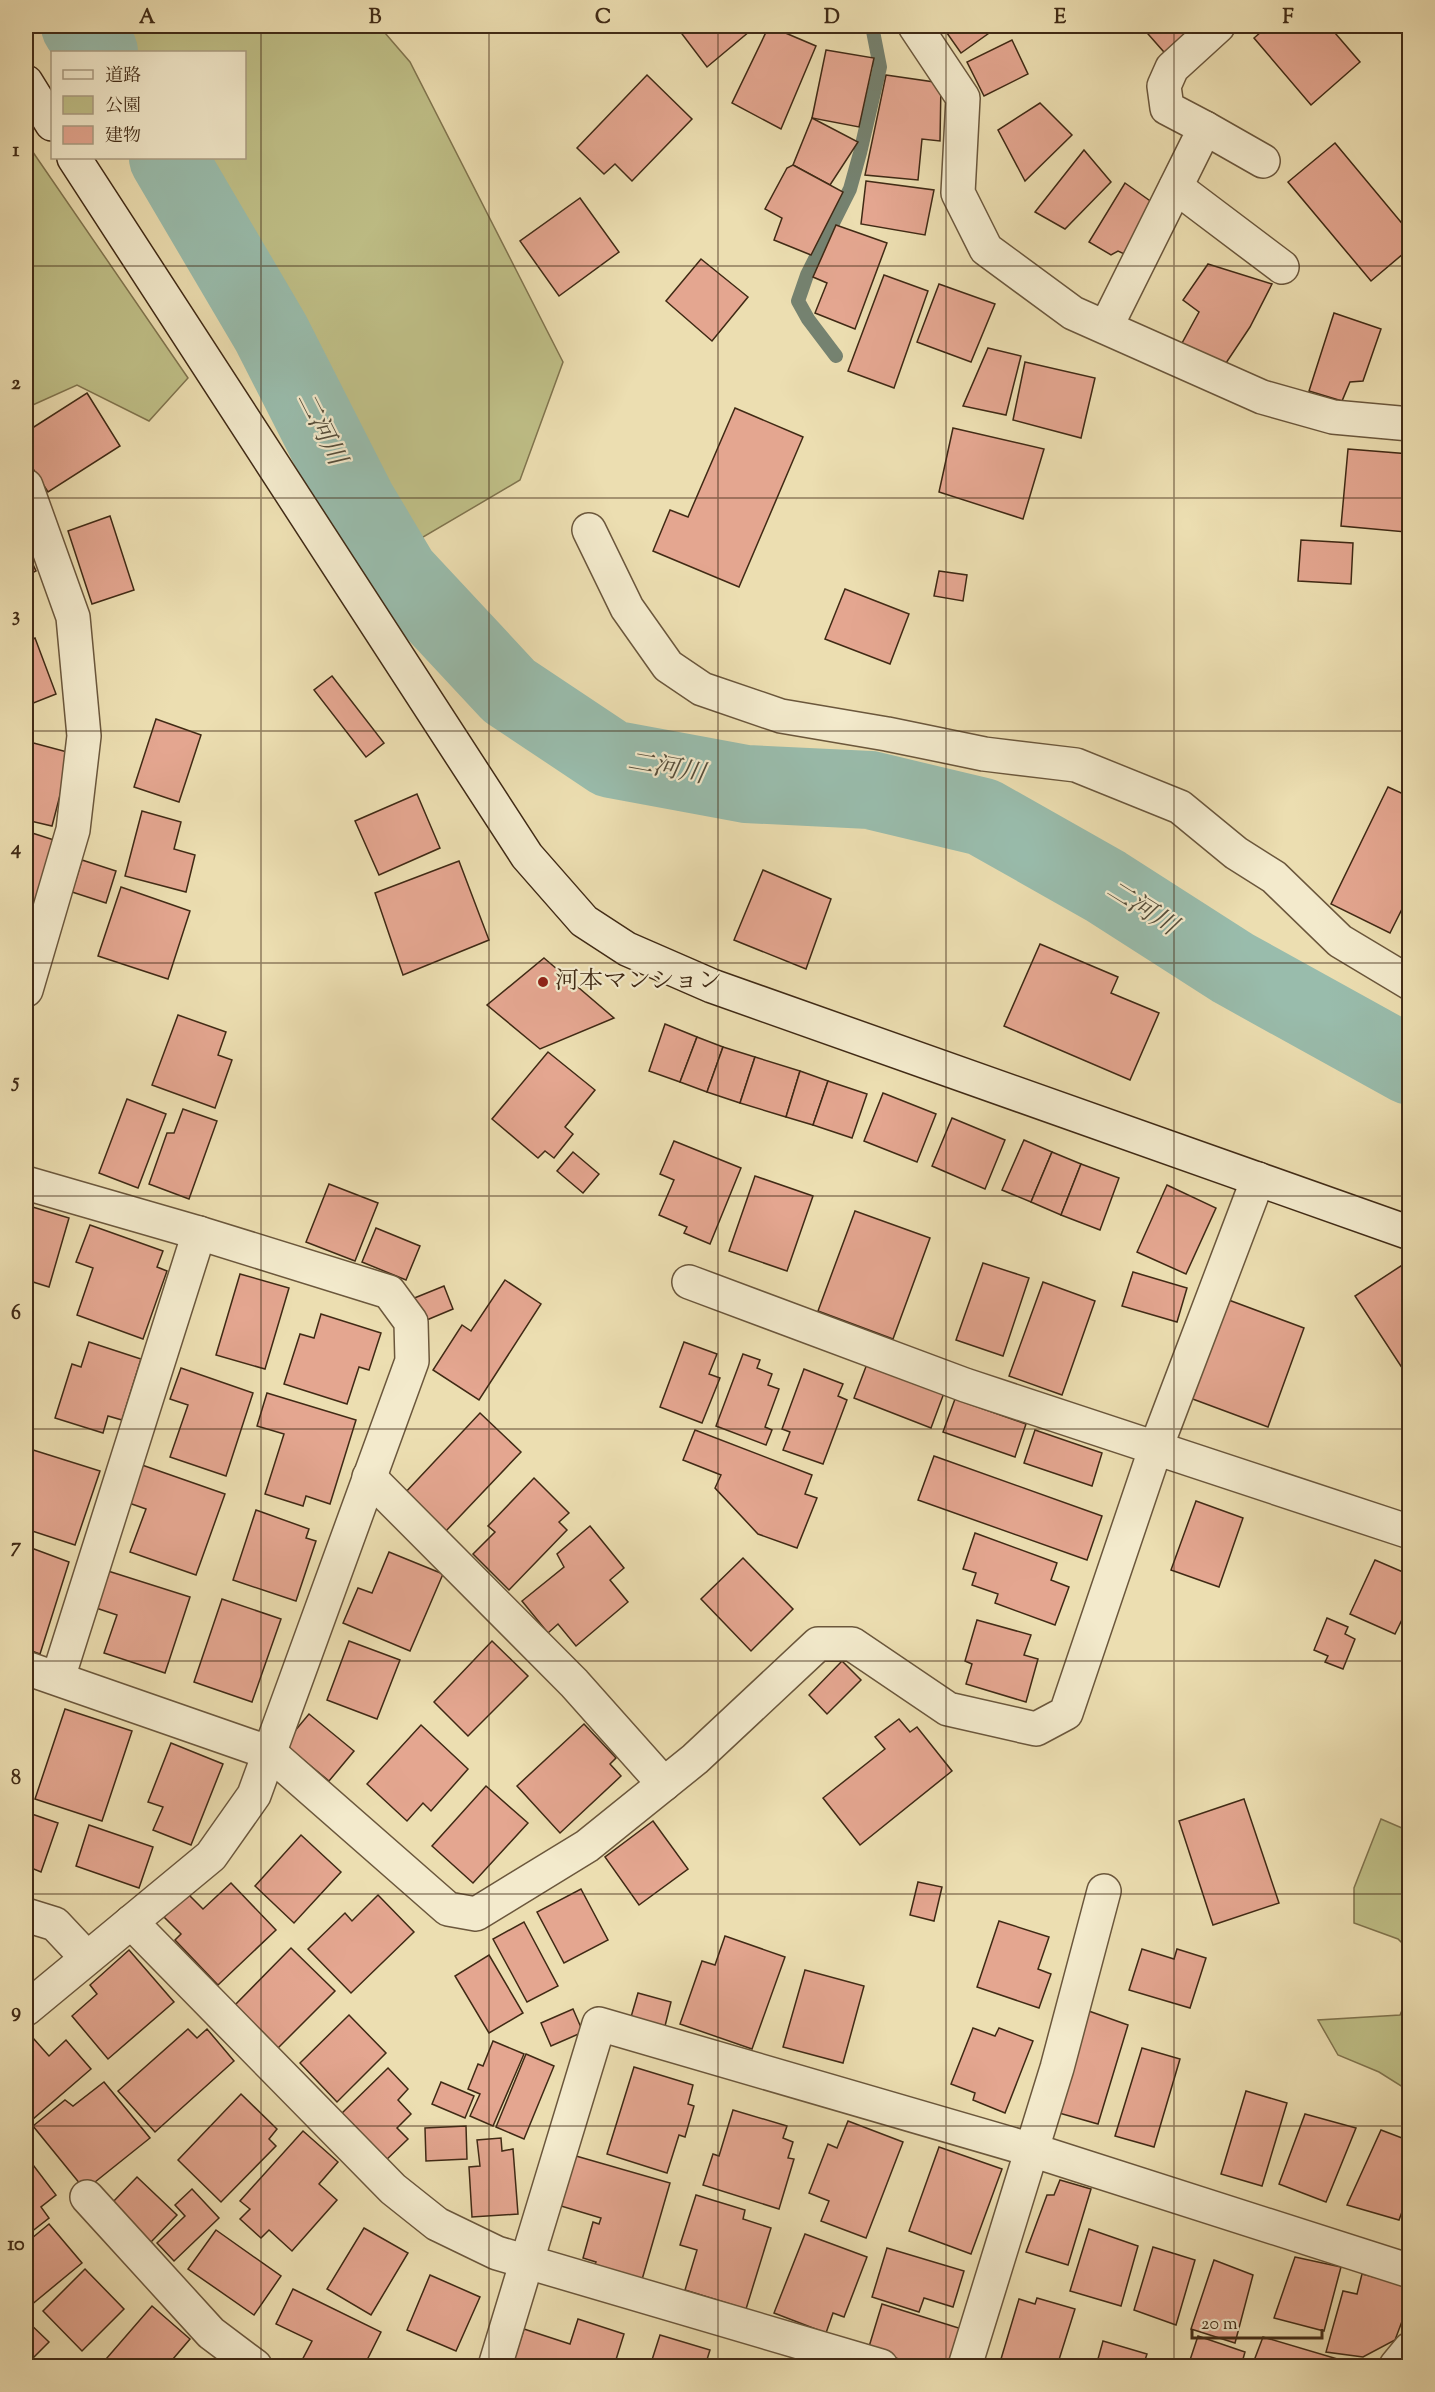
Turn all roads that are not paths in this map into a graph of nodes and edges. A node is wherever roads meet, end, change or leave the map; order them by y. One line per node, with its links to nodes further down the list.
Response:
1 (915, 26): 10 (street)
2 (1218, 26): 5 (street)
3 (26, 82): 4 (street)
4 (51, 122)
5 (1205, 128): 7 (street); 8 (street)
6 (75, 159): 16 (street)
7 (1263, 161)
8 (1176, 187): 9 (street); 10 (street)
9 (1282, 267)
10 (1106, 327): 11 (street)
11 (1410, 424)
12 (26, 486): 15 (street)
13 (589, 530): 14 (street)
14 (1410, 983)
15 (26, 990)
16 (1258, 1179): 19 (street); 21 (street)
17 (26, 1183): 18 (street)
18 (199, 1233): 22 (street); 25 (street)
19 (1410, 1233)
20 (689, 1282): 21 (street)
21 (1155, 1450): 23 (street); 27 (street)
22 (369, 1477): 26 (street); 27 (street)
23 (1410, 1532)
24 (26, 1668): 25 (street)
25 (58, 1678): 26 (street)
26 (270, 1753): 27 (street); 30 (street)
27 (664, 1784)
28 (1104, 1891): 33 (street)
29 (26, 1915): 31 (street)
30 (131, 1922): 31 (street); 35 (street)
31 (87, 1958): 32 (street)
32 (26, 2009)
33 (1032, 2150): 35 (street); 36 (street); 41 (street)
34 (87, 2197): 38 (street)
35 (526, 2262): 39 (street); 40 (street)
36 (1410, 2271)
37 (1410, 2349): 42 (street)
38 (255, 2367)
39 (495, 2367)
40 (881, 2367)
41 (965, 2367)
42 (1396, 2367)

